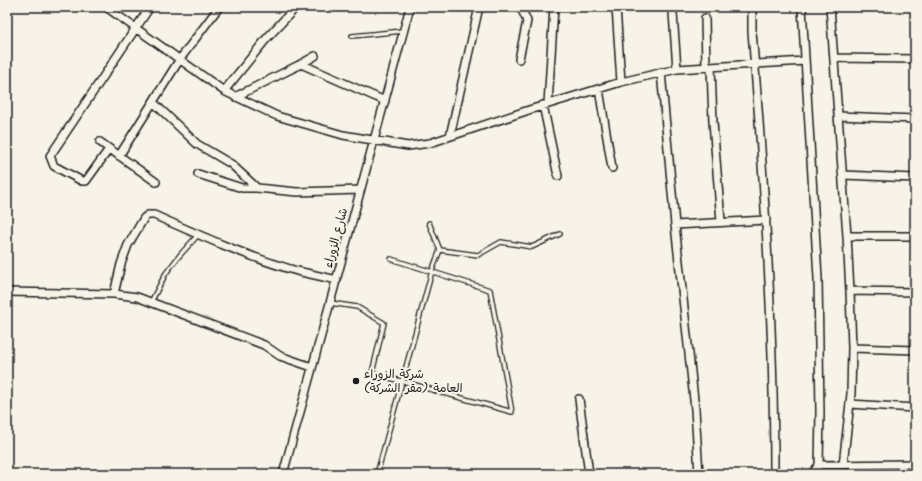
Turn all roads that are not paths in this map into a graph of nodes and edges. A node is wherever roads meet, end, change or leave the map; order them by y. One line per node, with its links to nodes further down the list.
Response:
1 (106, 7): 15 (street)
2 (150, 7): 15 (street)
3 (219, 7): 20 (street)
4 (410, 7): 16 (street, شارع الزوراء)
5 (478, 7): 38 (street)
6 (519, 7): 21 (street)
7 (554, 7): 35 (street)
8 (616, 7): 29 (street)
9 (752, 7): 25 (street)
10 (802, 7): 23 (street)
11 (830, 7): 19 (street)
12 (295, 8): 31 (street)
13 (673, 13): 27 (street)
14 (705, 18): 26 (street)
15 (135, 28): 20 (street); 41 (street)
16 (403, 31): 17 (lane); 33 (street, شارع الزوراء)
17 (352, 36)
18 (315, 56): 24 (street)
19 (834, 58): 22 (street); 36 (street)
20 (180, 59): 31 (street); 34 (street)
21 (519, 59)
22 (915, 59)
23 (805, 60): 25 (street); 78 (street)
24 (301, 64): 32 (street); 33 (street)
25 (754, 64): 26 (street); 51 (street)
26 (709, 67): 27 (street); 52 (street)
27 (677, 68): 28 (street)
28 (661, 72): 29 (street); 54 (street)
29 (621, 82): 30 (street)
30 (599, 88): 35 (street); 43 (street)
31 (224, 91): 32 (street)
32 (235, 97): 39 (street)
33 (385, 101): 39 (street, شارع الزوراء)
34 (153, 102): 42 (street); 49 (street)
35 (546, 105): 38 (street); 46 (street)
36 (838, 116): 37 (street); 45 (street)
37 (915, 119)
38 (450, 136): 39 (street)
39 (374, 141): 50 (street, شارع الزوراء)
40 (100, 142): 41 (street)
41 (109, 149): 42 (street)
42 (119, 156): 48 (street)
43 (612, 168)
44 (198, 174): 49 (street)
45 (843, 175): 47 (street); 57 (street)
46 (558, 176)
47 (915, 178)
48 (156, 182)
49 (257, 188): 50 (street)
50 (360, 190): 62 (street, شارع الزوراء)
51 (766, 220): 52 (street); 83 (street)
52 (721, 222): 54 (street)
53 (429, 223): 59 (lane)
54 (675, 225): 82 (street)
55 (560, 234): 59 (lane)
56 (198, 235): 62 (street); 66 (street); 67 (lane)
57 (847, 236): 58 (street); 63 (street)
58 (915, 236)
59 (440, 250): 61 (lane)
60 (391, 259): 61 (lane)
61 (432, 271): 72 (lane); 72 (lane)
62 (336, 280): 68 (street, شارع الزوراء)
63 (850, 291): 65 (street); 69 (street)
64 (7, 292): 66 (street)
65 (915, 292)
66 (114, 294): 67 (street)
67 (151, 302): 71 (street)
68 (330, 303): 71 (street, شارع الزوراء); 72 (lane)
69 (852, 348): 70 (street); 74 (street)
70 (915, 350)
71 (312, 367): 79 (street, شارع الزوراء)
72 (402, 381): 80 (lane)
73 (579, 399): 81 (street)
74 (850, 404): 75 (street); 76 (street)
75 (915, 408)
76 (843, 464): 77 (street); 78 (street)
77 (915, 464)
78 (819, 465): 84 (street)
79 (283, 474)
80 (376, 474)
81 (588, 474)
82 (699, 474)
83 (774, 474)
84 (812, 474)

